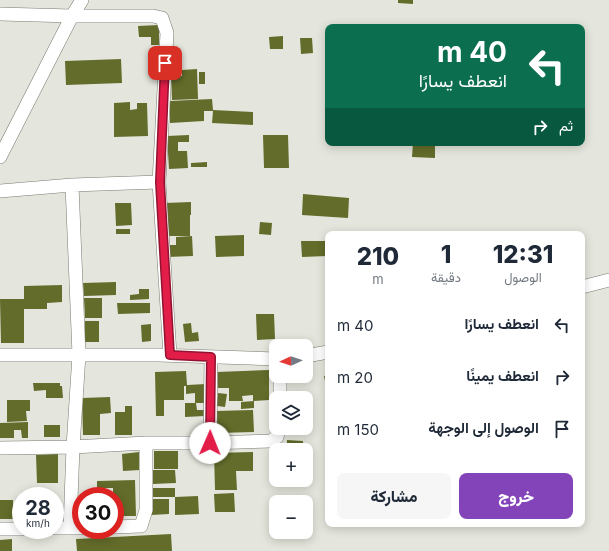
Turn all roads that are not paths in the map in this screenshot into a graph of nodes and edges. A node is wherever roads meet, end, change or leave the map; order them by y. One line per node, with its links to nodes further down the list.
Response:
1 (82, 0): 3 (street)
2 (0, 14): 3 (street)
3 (72, 16): 4 (street); 5 (street)
4 (0, 157)
5 (160, 182): 6 (street); 13 (street)
6 (72, 185): 7 (street); 12 (street)
7 (0, 191)
8 (609, 280): 9 (street)
9 (585, 286)
10 (325, 353): 14 (street)
11 (0, 355): 12 (street)
12 (79, 355): 13 (street); 20 (street)
13 (170, 355): 15 (street)
14 (313, 355)
15 (211, 357): 16 (street); 19 (street)
16 (269, 359)
17 (278, 435): 19 (street)
18 (146, 443): 19 (street); 20 (street); 23 (street)
19 (210, 443)
20 (73, 447): 21 (street); 22 (street)
21 (0, 448)
22 (74, 487)
23 (124, 527)
24 (0, 529): 25 (street)
25 (12, 529)

